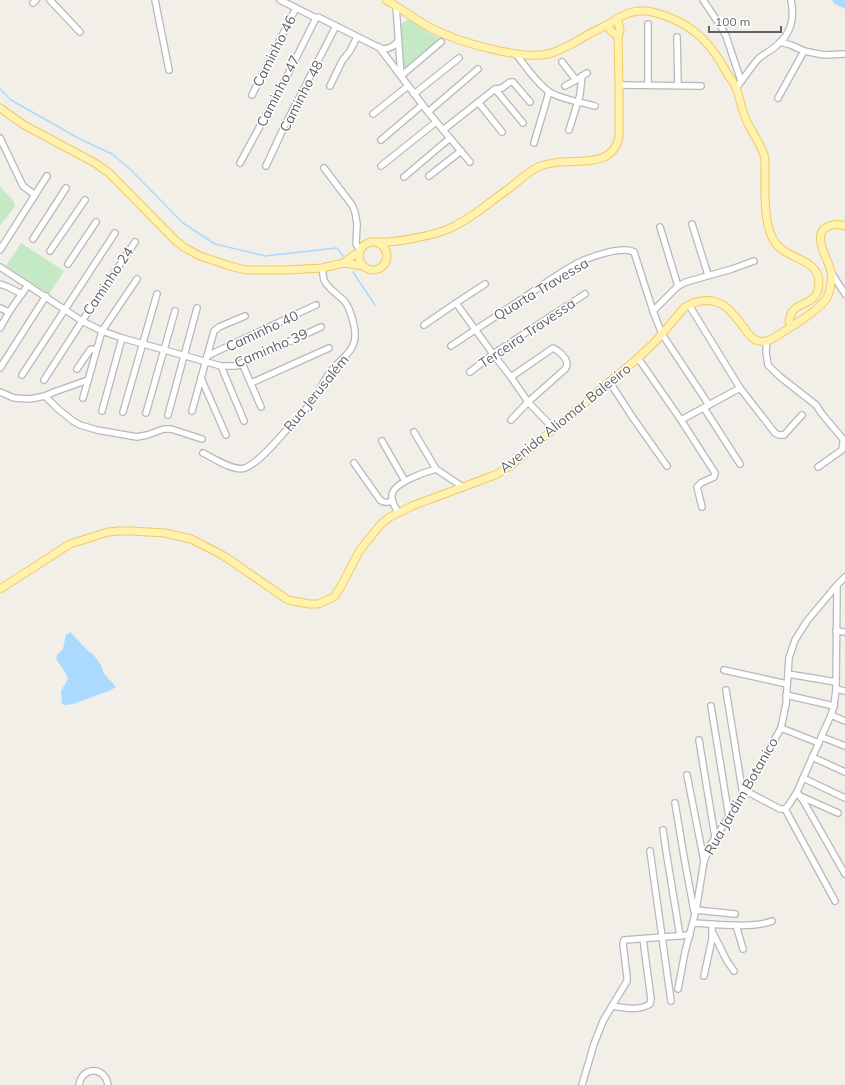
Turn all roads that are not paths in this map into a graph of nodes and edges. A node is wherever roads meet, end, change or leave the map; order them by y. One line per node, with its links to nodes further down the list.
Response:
1 (50, 0): 16 (street)
2 (155, 0): 30 (street)
3 (280, 0): 8 (street)
4 (386, 0): 7 (main road)
5 (703, 0): 33 (street)
6 (791, 0): 22 (street)
7 (396, 6): 9 (main road); 12 (street)
8 (296, 8): 10 (street); 45 (street, Caminho 46)
9 (410, 15): 12 (street); 25 (main road)
10 (316, 18): 15 (street); 66 (street, Caminho 47)
11 (618, 18): 14 (main road); 17 (main road); 41 (main road)
12 (397, 21): 20 (street)
13 (648, 24): 35 (street)
14 (607, 25): 17 (main road); 25 (main road)
15 (336, 26): 18 (street); 67 (street, Caminho 48)
16 (80, 32)
17 (618, 36): 34 (main road)
18 (357, 37): 23 (street); 37 (street)
19 (677, 37): 36 (street)
20 (398, 41): 23 (street); 31 (street)
21 (441, 42): 31 (street)
22 (780, 42): 24 (street); 33 (street)
23 (379, 48): 31 (street)
24 (804, 51): 26 (street); 46 (street)
25 (516, 54): 43 (street)
26 (845, 54)
27 (459, 58): 44 (street)
28 (562, 62): 32 (street)
29 (478, 69): 53 (street)
30 (169, 70)
31 (401, 76): 38 (street)
32 (576, 80): 39 (street); 47 (street)
33 (741, 81): 41 (street)
34 (619, 85): 35 (street); 82 (main road)
35 (648, 85): 36 (street)
36 (678, 85): 40 (street)
37 (330, 86)
38 (408, 86): 44 (street); 54 (street)
39 (565, 86)
40 (701, 86)
41 (736, 88): 118 (main road)
42 (495, 89): 48 (street); 49 (street); 56 (street)
43 (549, 92): 47 (street); 63 (street)
44 (414, 94): 50 (street)
45 (252, 95)
46 (778, 98)
47 (577, 101): 51 (street); 58 (street)
48 (478, 102): 57 (street); 59 (street)
49 (530, 102)
50 (422, 105): 53 (street); 62 (street)
51 (595, 106)
52 (0, 109): 94 (main road)
53 (428, 112): 55 (street)
54 (374, 114)
55 (436, 122): 57 (street); 68 (street)
56 (523, 123)
57 (443, 130): 61 (street)
58 (569, 130)
59 (502, 132)
60 (0, 138): 74 (street)
61 (450, 138): 64 (street); 72 (street)
62 (381, 140)
63 (534, 143)
64 (461, 151): 65 (street); 71 (street)
65 (470, 162)
66 (240, 163)
67 (266, 166)
68 (381, 166)
69 (324, 168): 87 (street)
70 (47, 176): 74 (street)
71 (429, 176)
72 (404, 177)
73 (66, 188): 81 (street)
74 (35, 195): 85 (street)
75 (85, 200): 86 (street)
76 (96, 222): 91 (street)
77 (692, 224): 96 (street)
78 (660, 226): 101 (street)
79 (845, 226): 95 (main road)
80 (115, 233): 111 (street)
81 (33, 239)
82 (399, 241): 84 (main road); 88 (main road)
83 (134, 242): 117 (street, Caminho 24)
84 (377, 242): 87 (main road); 88 (main road)
85 (0, 250)
86 (50, 251)
87 (360, 252): 90 (main road); 92 (main road)
88 (388, 254): 92 (main road)
89 (754, 261): 96 (street)
90 (344, 263): 92 (main road); 94 (main road)
91 (68, 264)
92 (363, 266)
93 (0, 267): 100 (street)
94 (322, 268): 169 (street, Rua Jerusalém)
95 (831, 272): 105 (street); 118 (main road)
96 (708, 275): 101 (street)
97 (137, 279): 123 (street)
98 (0, 284): 102 (street)
99 (485, 284): 107 (street)
100 (28, 285): 102 (street); 106 (street)
101 (678, 286): 114 (street)
102 (22, 294): 115 (street)
103 (157, 294): 127 (street)
104 (585, 294): 132 (street, Terceira Travessa)
105 (845, 294)
106 (46, 296): 111 (street); 138 (street)
107 (456, 304): 119 (street); 122 (street)
108 (316, 305): 135 (street, Caminho 40)
109 (689, 305): 124 (main road, Avenida Aliomar Baleeiro); 126 (main road, Avenida Aliomar Baleeiro); 148 (street)
110 (0, 308): 115 (street)
111 (65, 308): 117 (street); 141 (street)
112 (197, 308): 133 (street)
113 (175, 310): 131 (street)
114 (652, 311): 122 (street, Quarta Travessa); 124 (street)
115 (9, 312): 121 (street)
116 (245, 316): 135 (street)
117 (82, 321): 123 (street); 144 (street, Caminho 24)
118 (790, 324): 126 (main road)
119 (424, 325)
120 (321, 327): 136 (street, Caminho 39)
121 (0, 328)
122 (475, 330): 128 (street, Quarta Travessa); 132 (street)
123 (102, 332): 125 (street); 130 (street)
124 (662, 334): 134 (main road, Avenida Aliomar Baleeiro); 153 (street)
125 (122, 338): 127 (street); 155 (street)
126 (767, 341): 173 (street)
127 (143, 344): 131 (street); 157 (street)
128 (451, 346)
129 (329, 348): 147 (street)
130 (96, 350): 139 (street); 145 (street)
131 (164, 350): 133 (street); 158 (street)
132 (493, 354): 140 (street, Terceira Travessa); 143 (street)
133 (184, 355): 135 (street); 159 (street)
134 (638, 358): 146 (main road, Avenida Aliomar Baleeiro); 162 (street)
135 (206, 359): 137 (street); 142 (street)
136 (242, 363): 137 (street, Caminho 39); 147 (street)
137 (221, 366): 163 (street)
138 (0, 368)
139 (77, 369)
140 (470, 372)
141 (22, 375)
142 (201, 377): 156 (street); 166 (street)
143 (511, 377): 152 (street); 152 (street)
144 (44, 380)
145 (88, 380): 150 (street); 151 (street)
146 (609, 381): 164 (main road, Avenida Aliomar Baleeiro); 172 (street)
147 (251, 383): 154 (street)
148 (740, 388): 153 (street); 160 (street)
149 (0, 392): 150 (street)
150 (45, 396): 167 (street)
151 (83, 398)
152 (528, 402): 161 (street); 164 (street)
153 (707, 406): 162 (street); 171 (street)
154 (261, 407)
155 (102, 411)
156 (192, 411)
157 (123, 412)
158 (146, 413)
159 (168, 414)
160 (802, 415)
161 (511, 420)
162 (681, 420): 178 (street)
163 (244, 421)
164 (554, 430): 176 (main road, Avenida Aliomar Baleeiro)
165 (414, 432): 174 (street)
166 (226, 435)
167 (202, 439)
168 (382, 441): 175 (street)
169 (203, 453)
170 (354, 463): 177 (street)
171 (740, 464)
172 (667, 466)
173 (818, 466)
174 (436, 469): 175 (street); 176 (street)
175 (405, 481): 177 (street)
176 (463, 487): 179 (main road, Avenida Aliomar Baleeiro)
177 (392, 501): 179 (street)
178 (702, 507)
179 (398, 512): 182 (main road, Avenida Aliomar Baleeiro)
180 (845, 576): 181 (street, Rua Jardim Botanico)
181 (837, 585): 183 (street); 186 (street, Rua Jardim Botanico)
182 (0, 589)
183 (836, 631): 184 (street); 187 (street)
184 (845, 632)
185 (724, 670): 188 (street)
186 (788, 674): 187 (street); 188 (street, Rua Jardim Botanico)
187 (836, 682): 190 (street)
188 (787, 684): 192 (street, Rua Jardim Botanico)
189 (726, 690): 206 (street)
190 (836, 690): 191 (street); 194 (street)
191 (845, 691)
192 (786, 695): 194 (street); 197 (street, Rua Jardim Botanico)
193 (711, 706): 212 (street)
194 (834, 706): 195 (street)
195 (831, 715): 196 (street); 198 (street)
196 (844, 720)
197 (781, 728): 200 (street); 206 (street, Rua Jardim Botanico)
198 (822, 737): 200 (street); 201 (street)
199 (699, 740): 214 (street)
200 (818, 743): 202 (street)
201 (845, 746)
202 (812, 757): 203 (street); 205 (street)
203 (845, 772)
204 (687, 775): 216 (street)
205 (803, 778): 207 (street); 208 (street)
206 (744, 793): 210 (street); 212 (street, Rua Jardim Botanico)
207 (798, 794): 210 (street); 211 (street); 217 (street)
208 (845, 798)
209 (675, 803): 219 (street)
210 (785, 809): 218 (street)
211 (838, 813)
212 (729, 817): 214 (street, Rua Jardim Botanico)
213 (663, 830): 227 (street)
214 (715, 837): 216 (street, Rua Jardim Botanico)
215 (650, 851): 228 (street)
216 (704, 861): 219 (street, Rua Jardim Botanico)
217 (845, 874)
218 (835, 901)
219 (696, 912): 220 (street); 222 (street, Rua Jardim Botanico)
220 (735, 914)
221 (772, 921): 224 (street)
222 (693, 923): 223 (street); 226 (street, Rua Jardim Botanico)
223 (712, 924): 224 (street); 225 (street)
224 (736, 925): 230 (street)
225 (712, 933): 231 (street); 232 (street)
226 (690, 935): 227 (street); 233 (street, Rua Jardim Botanico)
227 (680, 936): 228 (street)
228 (662, 937): 229 (street); 234 (street)
229 (643, 938): 235 (street); 235 (street)
230 (743, 949)
231 (734, 971)
232 (704, 976)
233 (678, 989)
234 (671, 1000)
235 (612, 1006): 238 (street)
236 (79, 1085): 237 (street)
237 (108, 1085)
238 (582, 1085)

